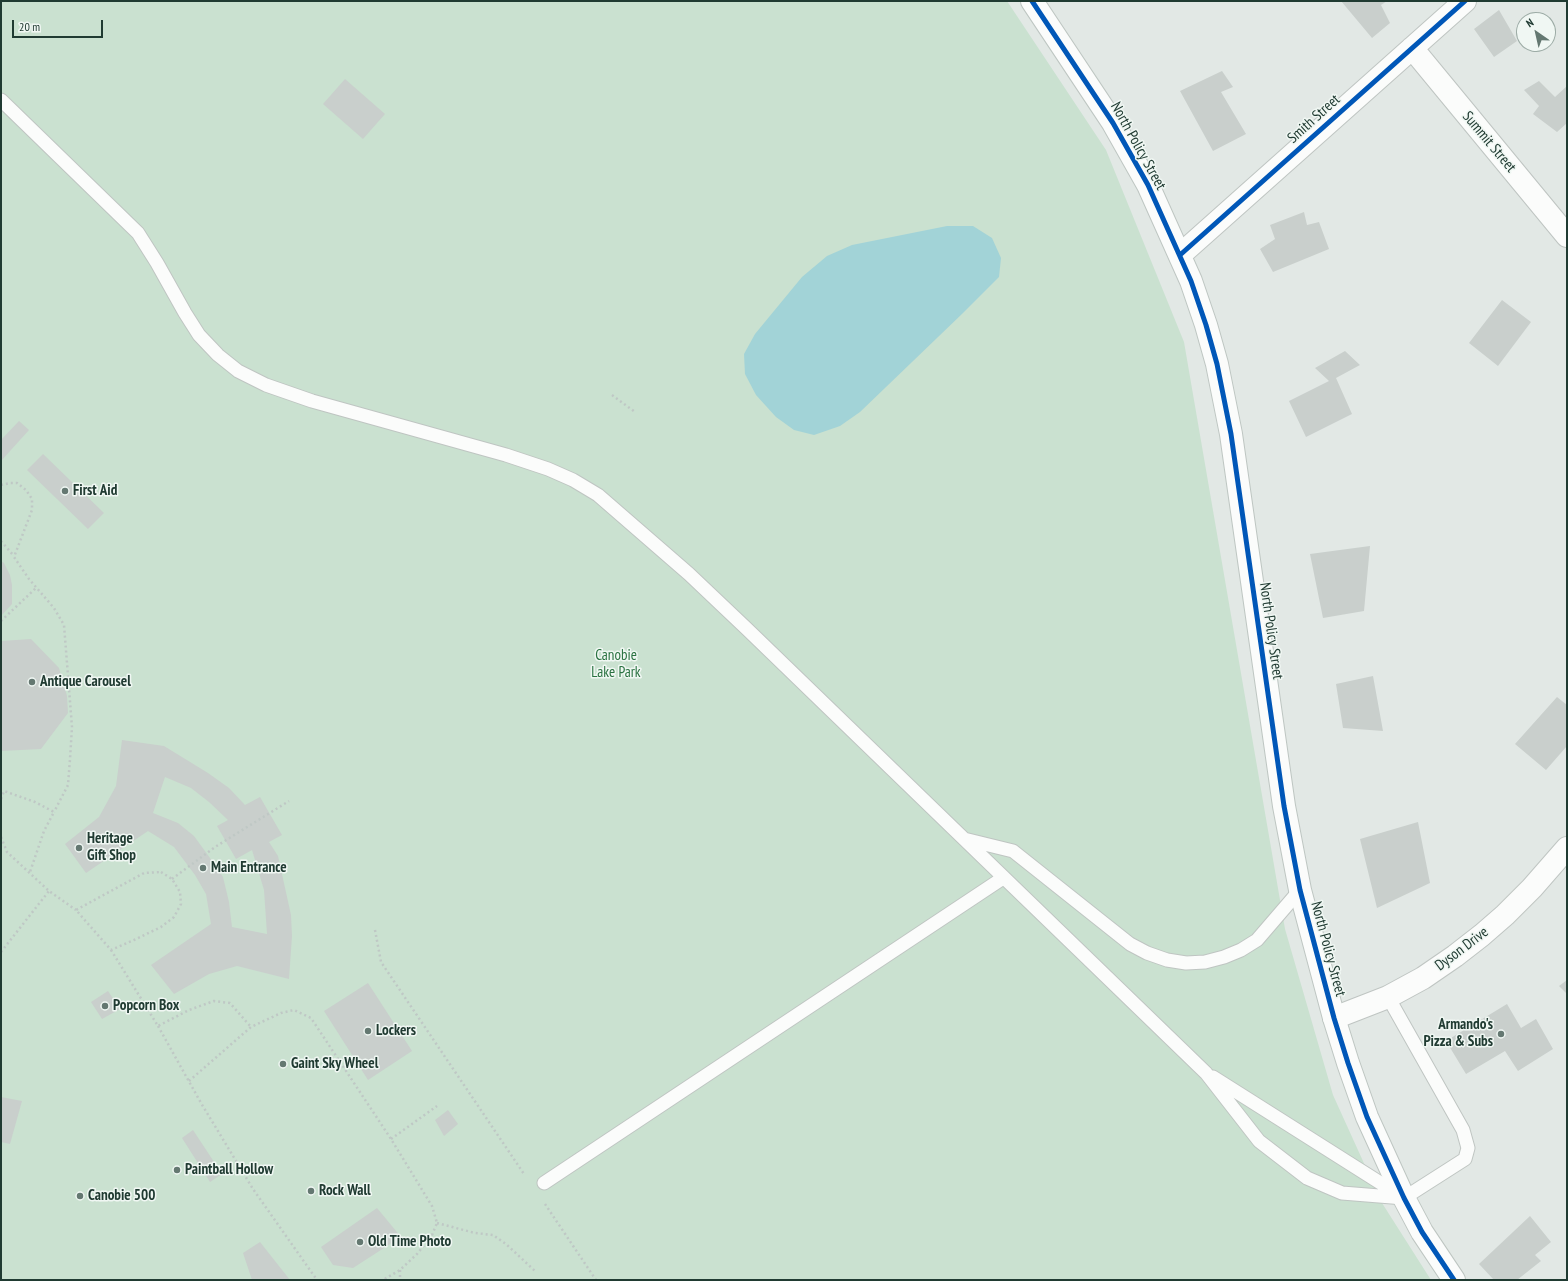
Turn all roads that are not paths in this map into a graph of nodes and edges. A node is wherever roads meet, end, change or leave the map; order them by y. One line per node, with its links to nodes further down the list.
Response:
1 (1032, 1): 6 (street, North Policy Street)
2 (1465, 1): 3 (street, Smith Street)
3 (1412, 48): 5 (street, Summit Street); 6 (street, Smith Street)
4 (1, 100): 7 (lane)
5 (1567, 236)
6 (1180, 255): 10 (street, North Policy Street)
7 (964, 839): 9 (lane); 10 (lane)
8 (1567, 848): 11 (street, Dyson Drive)
9 (1003, 878): 13 (lane); 14 (lane)
10 (1300, 890): 12 (street, North Policy Street)
11 (1388, 996): 12 (street, Dyson Drive); 15 (lane)
12 (1334, 1018): 15 (street, North Policy Street)
13 (1206, 1073): 15 (lane); 15 (lane)
14 (544, 1183)
15 (1404, 1198): 16 (street, North Policy Street)
16 (1454, 1280)

